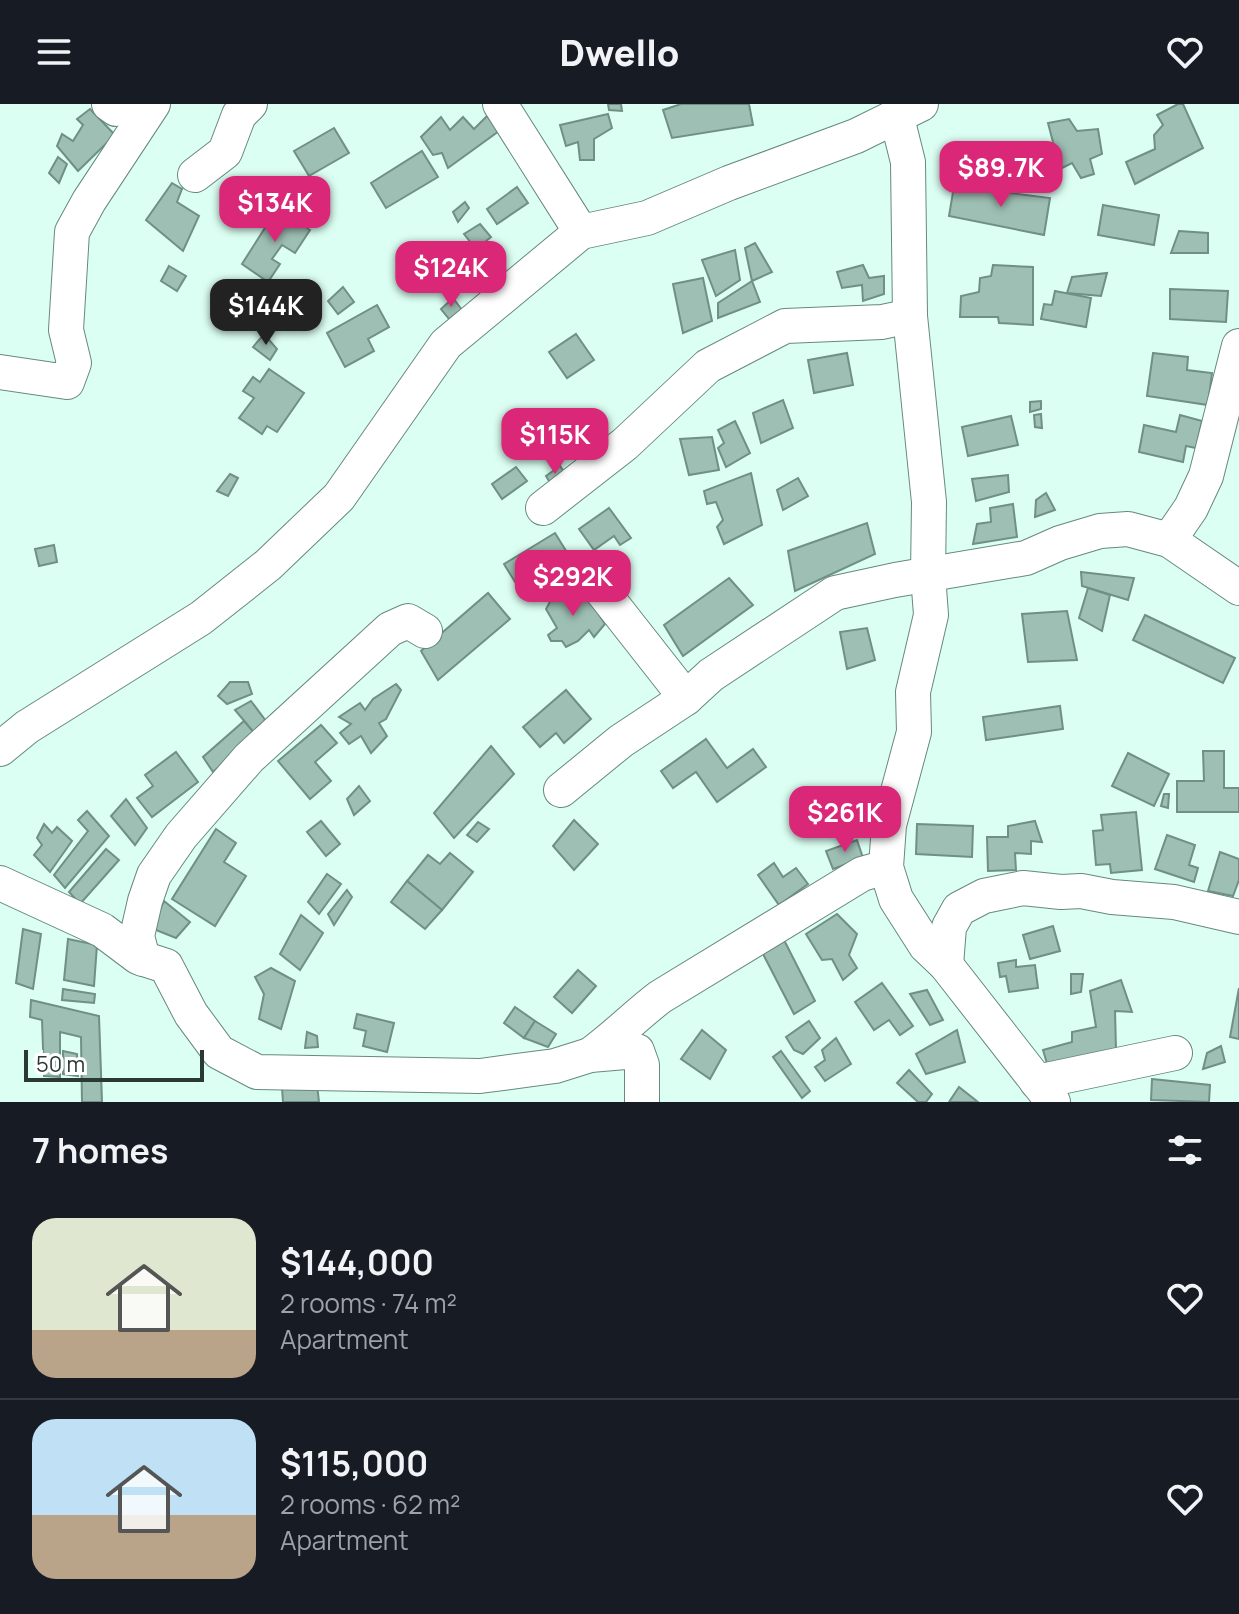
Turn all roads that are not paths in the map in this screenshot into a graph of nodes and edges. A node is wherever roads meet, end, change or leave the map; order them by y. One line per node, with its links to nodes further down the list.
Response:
1 (109, 104): 2 (street)
2 (123, 104)
3 (153, 104): 11 (street)
4 (250, 104): 7 (street)
5 (500, 104): 8 (street)
6 (908, 109): 8 (street); 9 (street)
7 (195, 175)
8 (581, 232): 19 (street)
9 (910, 316): 12 (street); 14 (street)
10 (1239, 346): 13 (street)
11 (0, 372)
12 (543, 508)
13 (1169, 540): 14 (street); 16 (street)
14 (928, 575): 18 (street); 21 (street)
15 (598, 586): 18 (street)
16 (1239, 588)
17 (425, 631): 24 (street)
18 (686, 698): 20 (street)
19 (0, 749)
20 (561, 790)
21 (886, 867): 25 (street); 26 (street)
22 (0, 883): 24 (street)
23 (1239, 917): 25 (street)
24 (143, 959): 30 (street)
25 (946, 965): 31 (street)
26 (660, 997): 27 (street); 29 (street)
27 (637, 1051): 29 (street); 32 (street)
28 (1175, 1053): 31 (street)
29 (590, 1055): 30 (street)
30 (384, 1087)
31 (1045, 1092)
32 (642, 1102)

